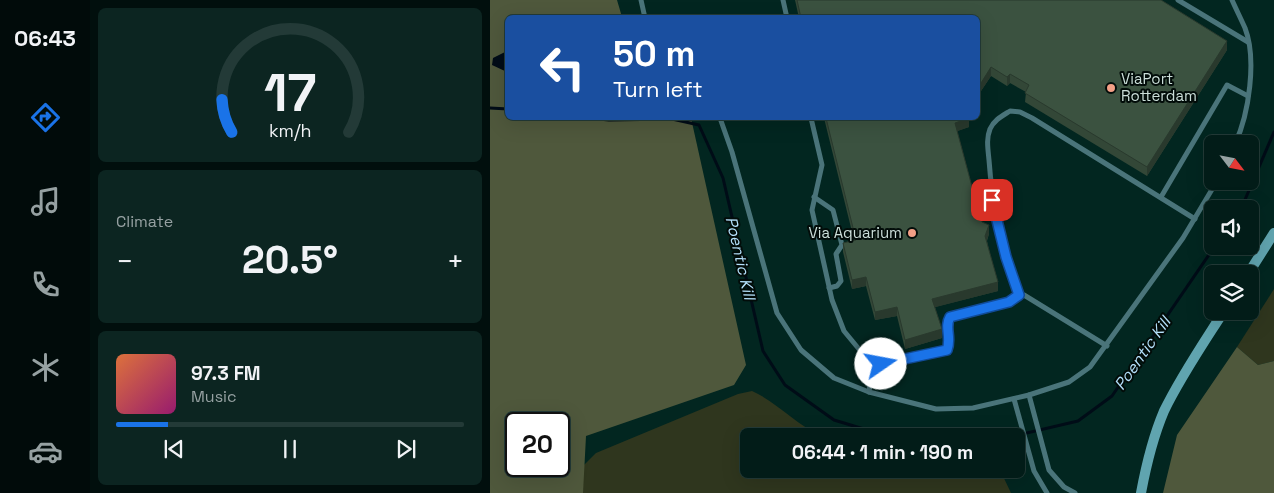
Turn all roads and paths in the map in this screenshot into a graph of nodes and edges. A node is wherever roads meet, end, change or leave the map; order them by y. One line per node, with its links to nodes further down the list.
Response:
1 (641, 0): 5 (lane)
2 (783, 0): 6 (lane)
3 (1178, 0): 7 (lane)
4 (1232, 0): 7 (lane)
5 (644, 15)
6 (786, 15)
7 (1248, 42): 8 (lane)
8 (1248, 96): 11 (lane); 14 (lane)
9 (721, 120): 23 (lane)
10 (811, 120): 13 (lane)
11 (1239, 135)
12 (1212, 190): 15 (lane)
13 (814, 197): 18 (lane); 18 (lane)
14 (1161, 197): 15 (lane); 19 (lane)
15 (1194, 220): 21 (lane)
16 (1274, 233): 17 (main road)
17 (1254, 265)
18 (829, 288): 22 (lane)
19 (1019, 295): 21 (lane); 22 (lane)
20 (1218, 320): 28 (main road)
21 (1106, 346): 24 (lane)
22 (873, 362): 23 (lane)
23 (869, 392): 25 (lane)
24 (1029, 395): 25 (lane); 27 (lane)
25 (1014, 399): 26 (lane)
26 (1047, 493)
27 (1075, 493)
28 (1140, 493)

